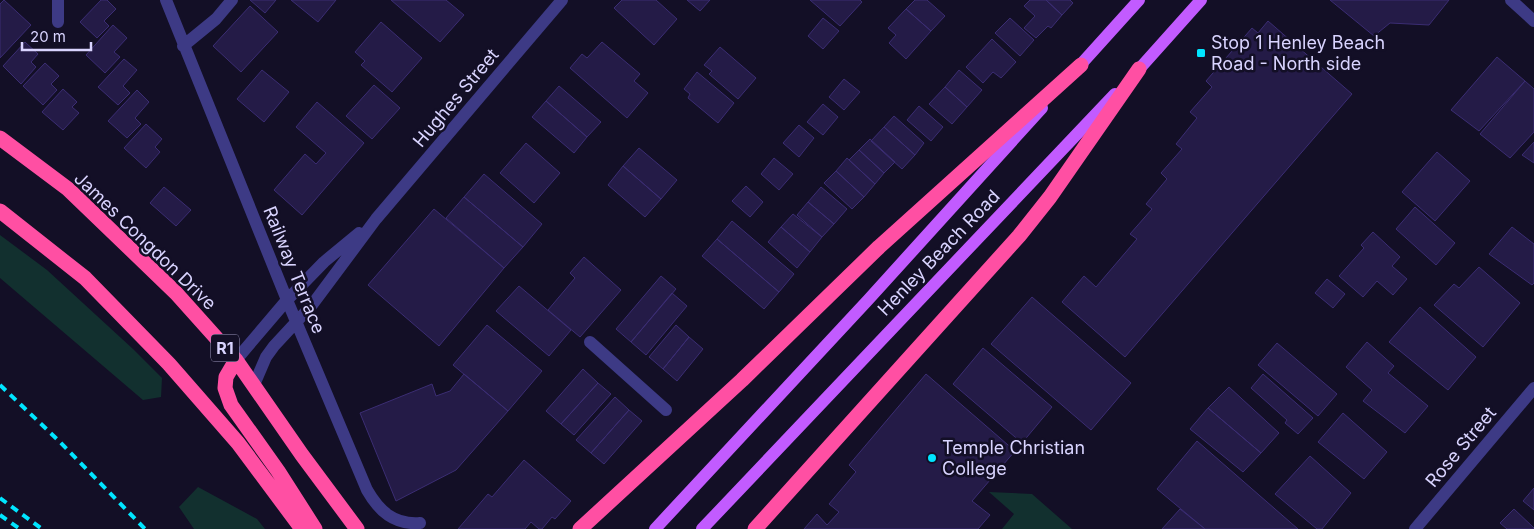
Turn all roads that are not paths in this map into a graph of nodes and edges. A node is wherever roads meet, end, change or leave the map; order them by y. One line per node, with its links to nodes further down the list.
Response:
1 (58, 0): 9 (street)
2 (166, 0): 10 (street, Railway Terrace)
3 (232, 0): 10 (street)
4 (562, 0): 15 (street, Hughes Street)
5 (1139, 0): 11 (main road, Henley Beach Road)
6 (1201, 0): 12 (main road, Henley Beach Road)
7 (1511, 0): 8 (street)
8 (1534, 21)
9 (58, 22)
10 (184, 46): 16 (street, Railway Terrace)
11 (1081, 65): 27 (highway); 28 (main road, Henley Beach Road)
12 (1139, 69): 29 (main road, Henley Beach Road); 30 (highway)
13 (0, 138): 19 (highway, James Congdon Drive / R1)
14 (0, 211): 24 (highway)
15 (376, 219): 16 (street, Hughes Street); 17 (street, Hughes Street)
16 (287, 300): 17 (street, Railway Terrace); 19 (street, Hughes Street)
17 (297, 323): 20 (street, Hughes Street); 23 (street, Railway Terrace)
18 (590, 342): 22 (street)
19 (236, 360): 20 (highway, James Congdon Drive / R1); 25 (highway)
20 (254, 385): 26 (highway, James Congdon Drive / R1)
21 (1534, 388): 31 (street, Rose Street)
22 (666, 410)
23 (420, 523)
24 (302, 529)
25 (315, 529)
26 (357, 529)
27 (580, 529)
28 (655, 529)
29 (702, 529)
30 (755, 529)
31 (1415, 529)

